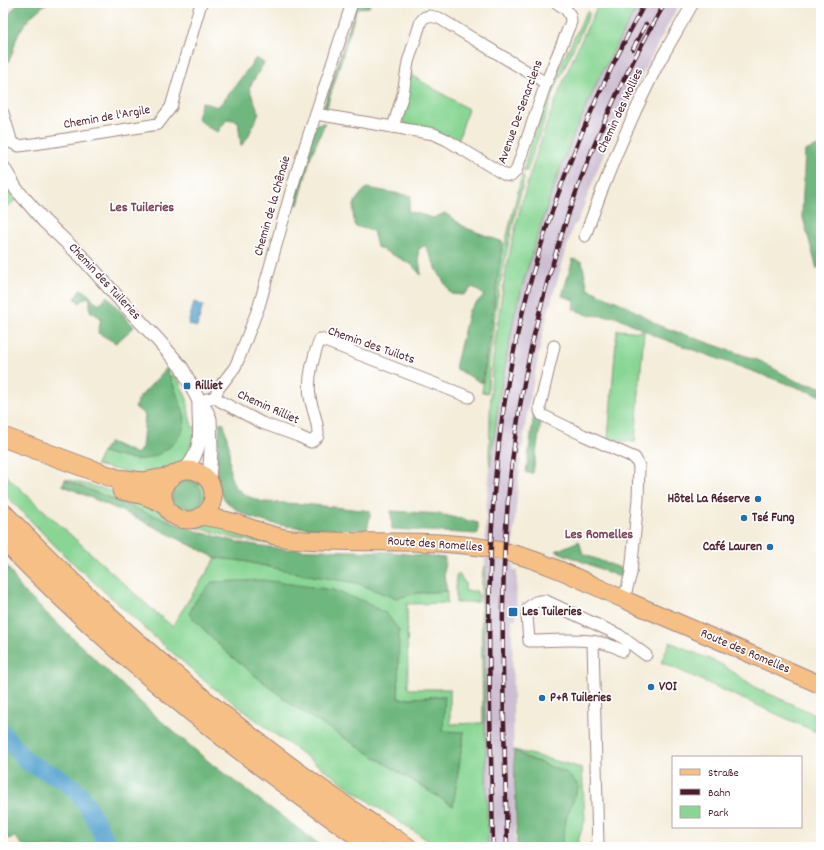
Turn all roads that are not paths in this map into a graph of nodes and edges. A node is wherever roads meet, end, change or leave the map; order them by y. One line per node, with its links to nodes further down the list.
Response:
1 (201, 3): 6 (street, Chemin de l'Argile)
2 (352, 3): 7 (street, Chemin de la Chênaie)
3 (557, 3): 5 (street, Avenue De-Senarclens)
4 (694, 3): 10 (street, Chemin des Mollies)
5 (546, 83): 8 (street, Avenue De-Senarclens); 8 (street)
6 (3, 113)
7 (316, 114): 8 (street, Avenue De-Senarclens); 12 (street, Chemin de la Chênaie)
8 (393, 127)
9 (3, 167): 14 (street, Chemin des Tuileries)
10 (585, 236)
11 (554, 346): 25 (street)
12 (215, 397): 14 (street); 16 (street, Chemin Rilliet)
13 (469, 397): 16 (street, Chemin des Tuilots)
14 (200, 401): 18 (street); 19 (street, Chemin des Tuileries)
15 (3, 437): 18 (highway)
16 (310, 442)
17 (3, 450): 20 (highway)
18 (178, 474): 19 (main road); 20 (main road)
19 (210, 488): 22 (main road); 23 (main road, Route des Romelles)
20 (164, 503): 22 (main road)
21 (3, 513): 32 (highway)
22 (201, 516): 23 (main road, Route des Romelles)
23 (239, 524): 25 (main road, Route des Romelles)
24 (3, 539): 31 (highway)
25 (624, 600): 29 (main road, Route des Romelles)
26 (594, 641): 27 (street); 28 (street); 30 (street)
27 (623, 651)
28 (646, 655)
29 (821, 685)
30 (598, 846)
31 (374, 847)
32 (407, 847)

